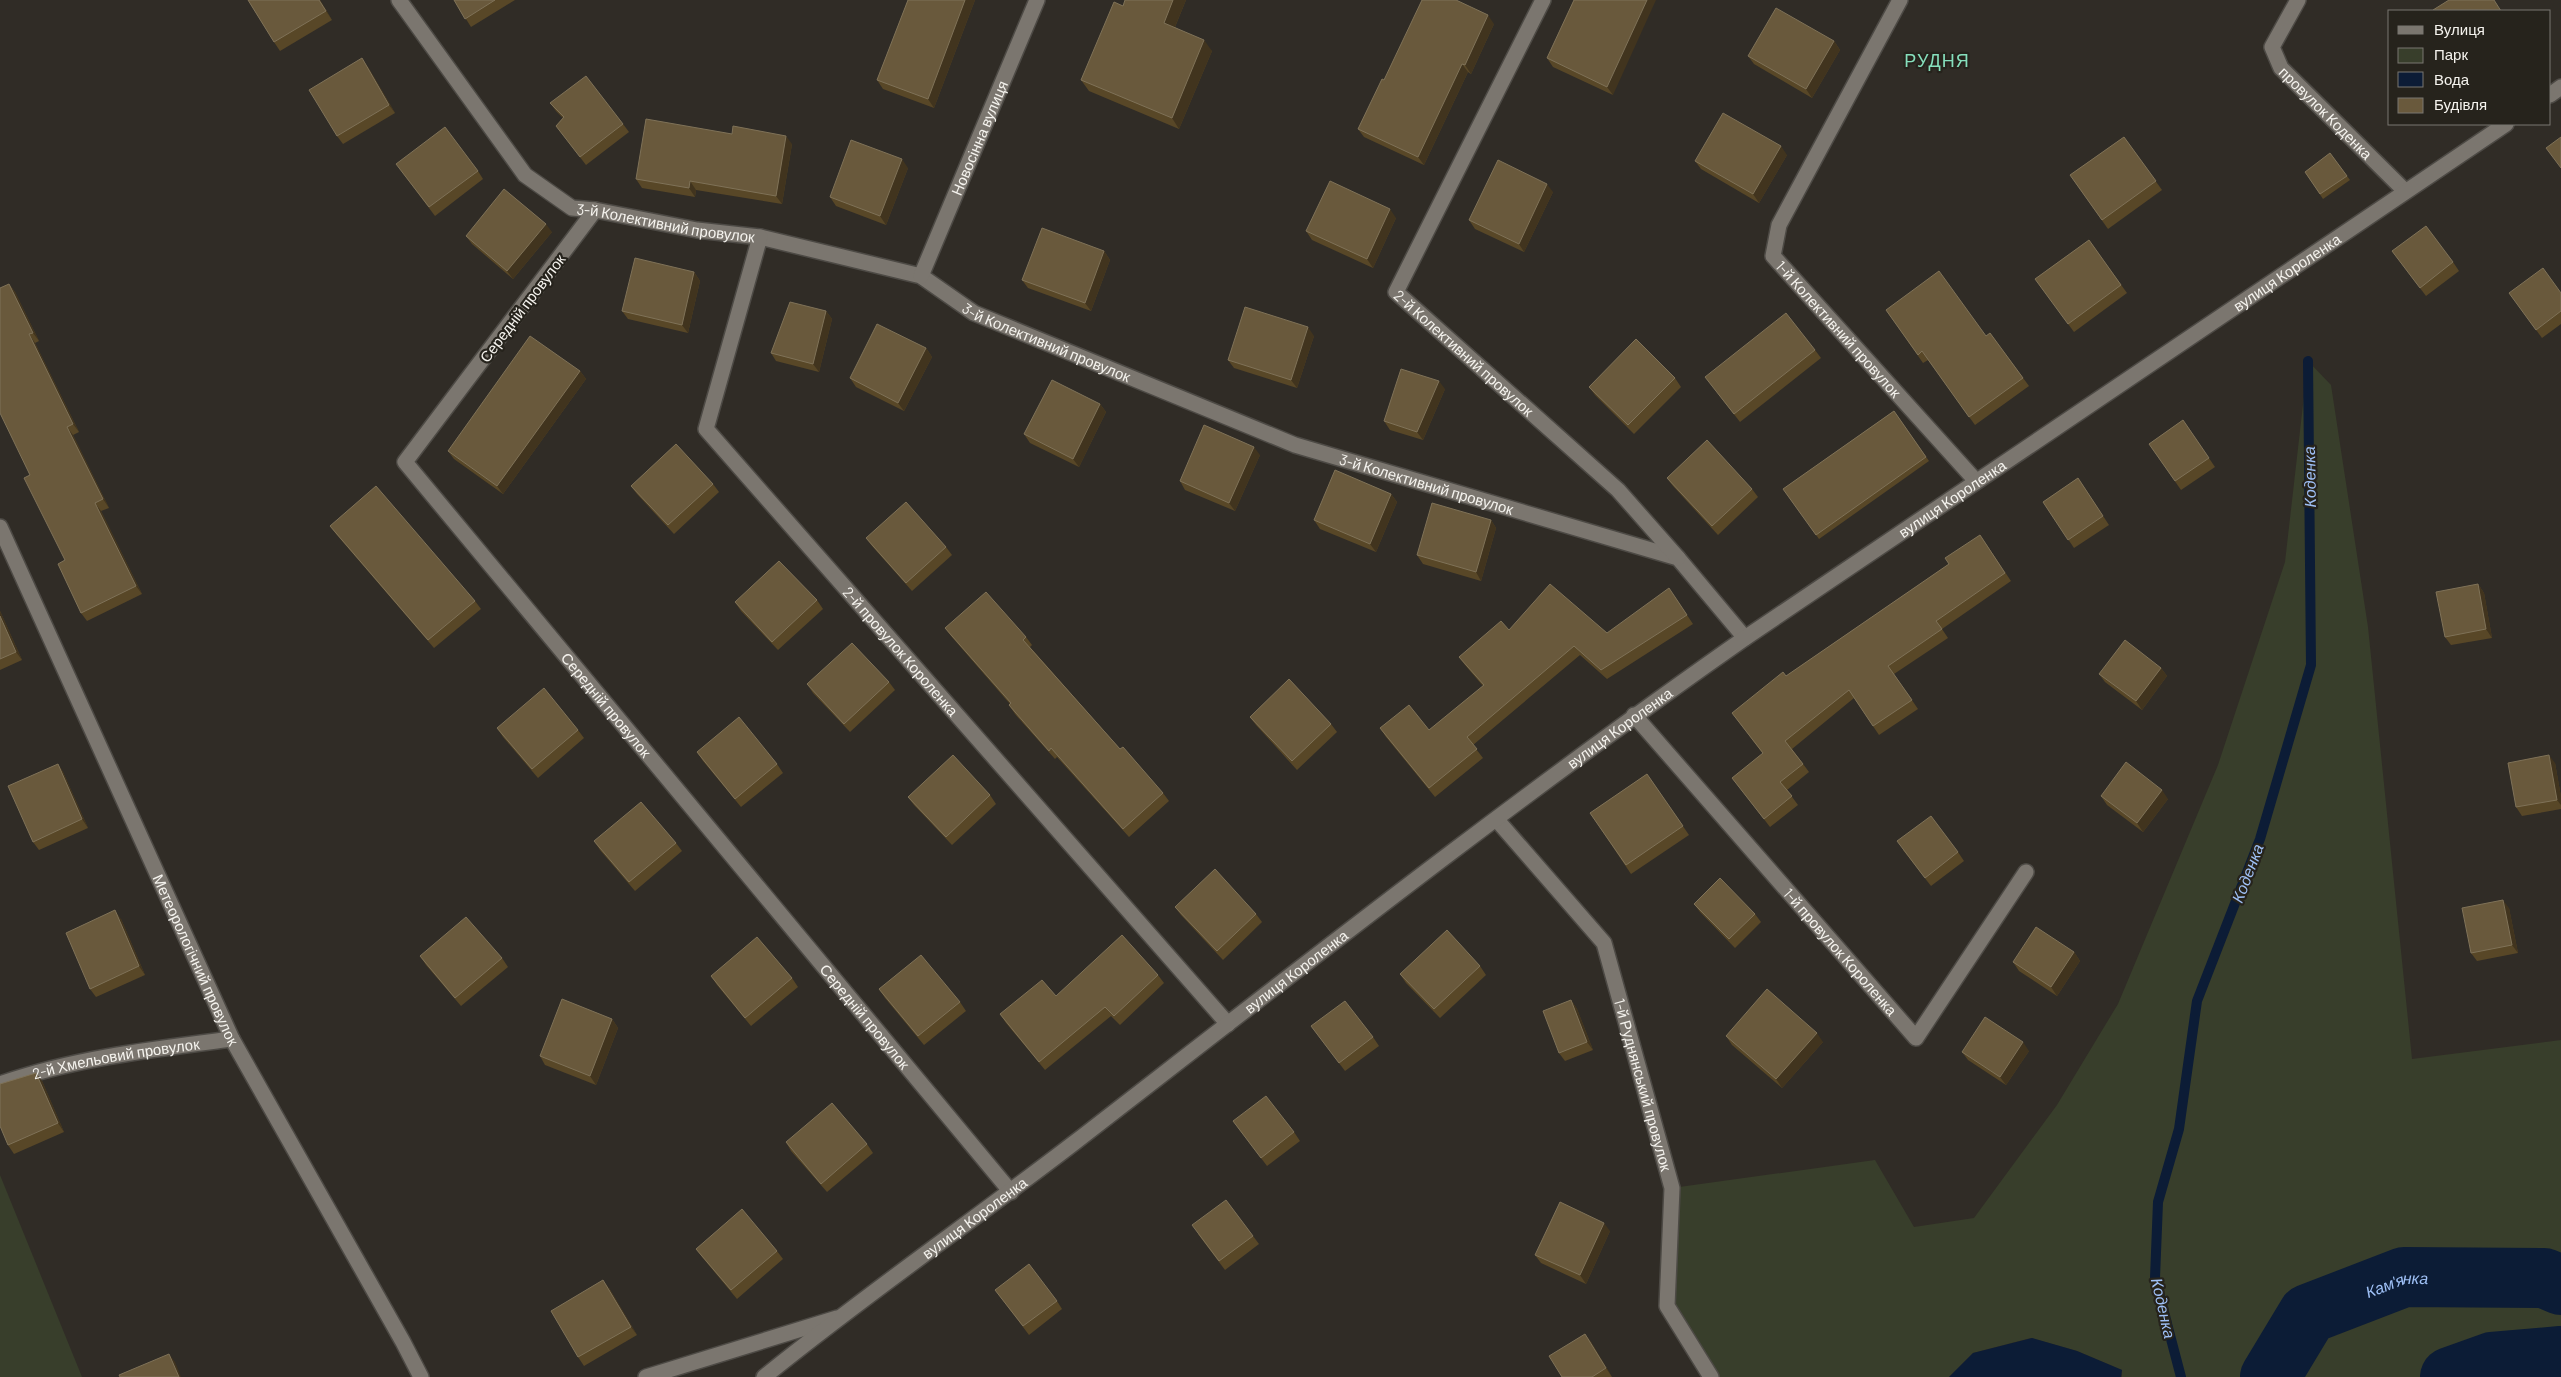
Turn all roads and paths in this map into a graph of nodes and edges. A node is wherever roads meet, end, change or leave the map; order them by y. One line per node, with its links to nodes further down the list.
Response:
1 (399, 0): 8 (street, 3-й Колективний провулок)
2 (1037, 0): 10 (street, Новосінна вулиця)
3 (1542, 0): 13 (street, 2-й Колективний провулок)
4 (1900, 0): 11 (street, 1-й Колективний провулок)
5 (2298, 0): 7 (street, провулок Коденка)
6 (2504, 125): 7 (street, вулиця Короленка)
7 (2404, 190): 11 (street, вулиця Короленка)
8 (595, 210): 9 (street, 3-й Колективний провулок); 21 (street, Середній провулок)
9 (760, 237): 10 (street, 3-й Колективний провулок); 18 (street, 2-й провулок Короленка)
10 (921, 276): 13 (street, 3-й Колективний провулок)
11 (1976, 481): 14 (street, вулиця Короленка)
12 (0, 526): 19 (street, Метеорологічний провулок)
13 (1678, 558): 14 (street)
14 (1745, 638): 15 (street, вулиця Короленка)
15 (1634, 716): 16 (street, вулиця Короленка); 17 (street, 1-й провулок Короленка)
16 (1497, 820): 18 (street, вулиця Короленка); 26 (street, 1-й Руднянський провулок)
17 (2026, 872)
18 (1228, 1024): 21 (street, вулиця Короленка)
19 (232, 1039): 20 (street, 2-й Хмельовий провулок); 23 (street, Метеорологічний провулок)
20 (0, 1084)
21 (1011, 1192): 22 (street, вулиця Короленка)
22 (837, 1318): 24 (street); 25 (street, вулиця Короленка)
23 (421, 1377)
24 (646, 1377)
25 (764, 1377)
26 (1711, 1377)

